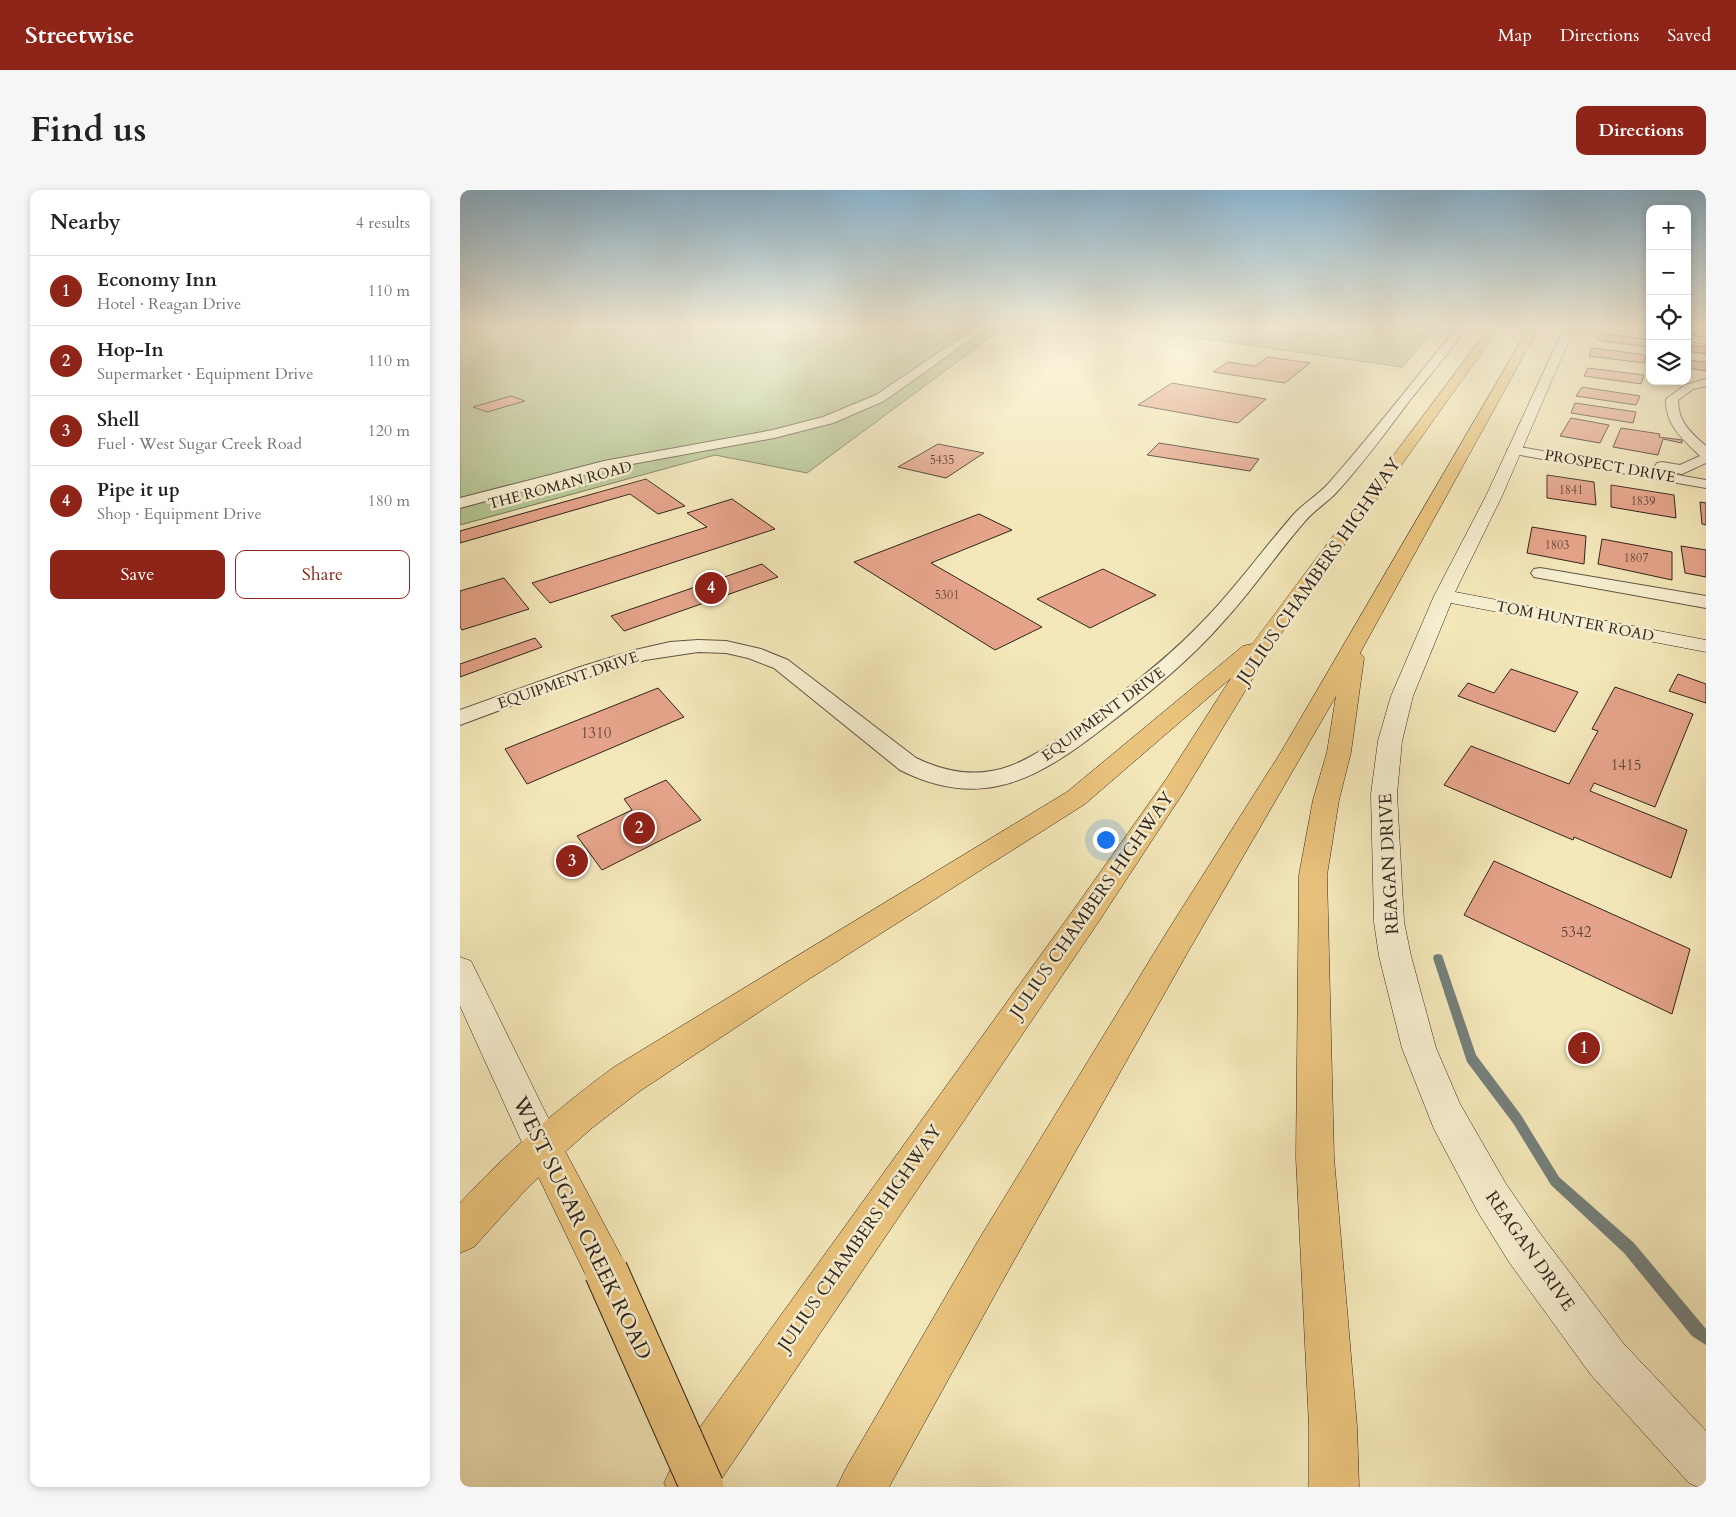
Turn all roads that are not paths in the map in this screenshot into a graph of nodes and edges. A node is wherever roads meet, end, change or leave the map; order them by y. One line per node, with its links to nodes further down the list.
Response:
1 (899, 385): 8 (street, THE ROMAN ROAD)
2 (1416, 385): 19 (street, EQUIPMENT DRIVE)
3 (1453, 385): 16 (main road, JULIUS CHAMBERS HIGHWAY)
4 (1502, 385): 17 (main road)
5 (1544, 385): 7 (street, REAGAN DRIVE)
6 (1698, 385): 9 (street, PROSPECT DRIVE)
7 (1516, 446): 9 (street, PROSPECT DRIVE); 10 (street, PROSPECT DRIVE); 14 (street, REAGAN DRIVE)
8 (660, 456): 11 (street, THE ROMAN ROAD); 12 (street, THE ROMAN ROAD)
9 (1706, 456)
10 (1706, 484)
11 (460, 503)
12 (460, 512)
13 (1540, 573): 15 (street)
14 (1444, 596): 18 (street, TOM HUNTER ROAD); 23 (street, REAGAN DRIVE)
15 (1706, 602)
16 (1274, 630): 21 (main road); 24 (main road, JULIUS CHAMBERS HIGHWAY)
17 (1355, 643): 26 (main road); 27 (main road)
18 (1706, 646)
19 (460, 718)
20 (460, 970): 21 (street, WEST SUGAR CREEK ROAD)
21 (543, 1147): 22 (main road); 25 (main road, WEST SUGAR CREEK ROAD, bridge)
22 (460, 1233)
23 (1706, 1466)
24 (686, 1487)
25 (702, 1487)
26 (862, 1487)
27 (1334, 1487)

